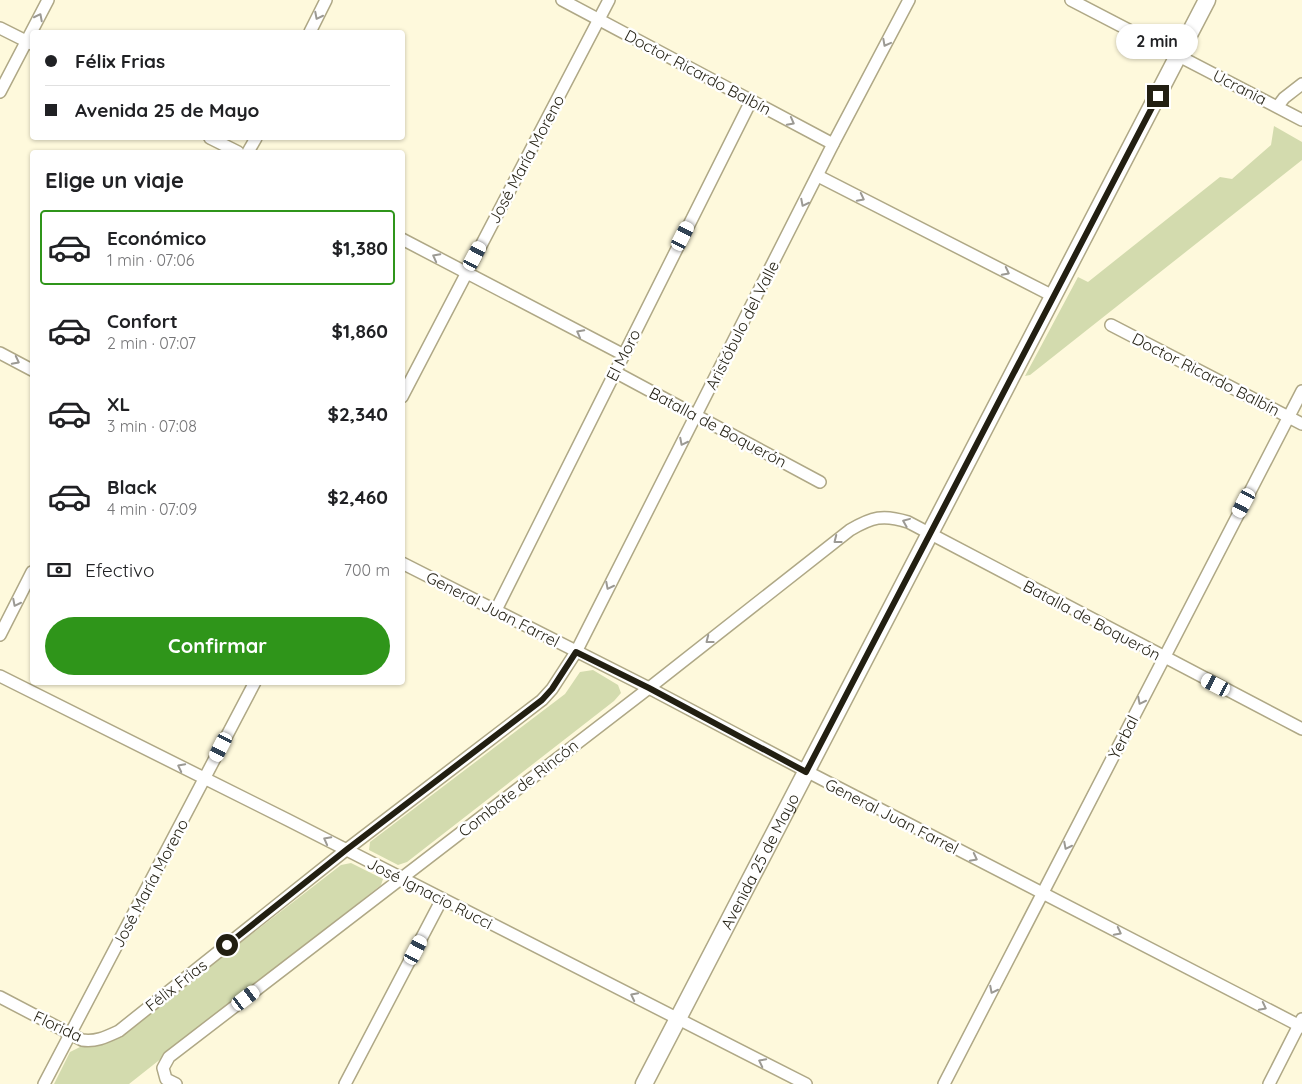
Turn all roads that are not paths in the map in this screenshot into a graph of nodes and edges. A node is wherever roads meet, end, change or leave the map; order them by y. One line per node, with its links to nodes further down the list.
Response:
1 (48, 0): 10 (street, one-way to 1)
2 (326, 0): 11 (street, one-way to 11)
3 (562, 0): 8 (street, Doctor Ricardo Balbín)
4 (608, 0): 8 (street, José María Moreno)
5 (909, 0): 20 (street, Aristóbulo del Valle, one-way to 20)
6 (1070, 0): 13 (street, Ucrania)
7 (1207, 0): 13 (main road, Avenida 25 de Mayo)
8 (599, 19): 16 (street, Doctor Ricardo Balbín); 24 (street, José María Moreno)
9 (0, 28): 12 (street)
10 (35, 30)
11 (311, 30)
12 (29, 43): 15 (street)
13 (1179, 56): 17 (street, Ucrania); 25 (main road, Avenida 25 de Mayo)
14 (1302, 84): 17 (street)
15 (0, 92)
16 (752, 101): 20 (street, Doctor Ricardo Balbín, one-way to 20); 28 (street, El Moro)
17 (1278, 106): 18 (street, Ucrania)
18 (1302, 120)
19 (214, 140): 21 (street)
20 (833, 144): 22 (street, Aristóbulo del Valle)
21 (234, 150)
22 (818, 176): 25 (street, one-way to 25); 33 (street, Aristóbulo del Valle, one-way to 33)
23 (405, 241): 24 (street, one-way to 23)
24 (467, 273): 28 (street, one-way to 24); 32 (street, José María Moreno)
25 (1053, 296): 38 (main road, Avenida 25 de Mayo)
26 (1111, 325): 34 (street, Doctor Ricardo Balbín)
27 (0, 353): 29 (street, one-way to 29)
28 (624, 355): 30 (street, El Moro)
29 (30, 369)
30 (615, 372): 33 (street, Batalla de Boquerón); 41 (street, El Moro)
31 (1302, 391): 34 (street, Yerbal)
32 (405, 392)
33 (696, 415): 36 (street, Batalla de Boquerón); 43 (street, Aristóbulo del Valle, one-way to 43)
34 (1289, 417): 35 (street, Doctor Ricardo Balbín); 44 (street, Yerbal)
35 (1302, 424)
36 (820, 482)
37 (880, 517): 38 (street, Batalla de Boquerón, one-way to 37); 47 (street, Combate de Rincón, one-way to 47)
38 (930, 534): 44 (street, Batalla de Boquerón); 49 (main road, Avenida 25 de Mayo)
39 (405, 564): 41 (street, General Juan Farrel)
40 (30, 576): 42 (street, one-way to 42)
41 (496, 610): 43 (street, General Juan Farrel)
42 (0, 635)
43 (576, 652): 47 (street, General Juan Farrel); 51 (street, Félix Frias)
44 (1164, 658): 48 (street, Batalla de Boquerón); 53 (street, Yerbal, one-way to 53)
45 (0, 676): 50 (street, José Ignacio Rucci, one-way to 45)
46 (252, 685): 50 (street, José María Moreno)
47 (649, 688): 49 (street, General Juan Farrel); 52 (street, Combate de Rincón)
48 (1302, 729)
49 (806, 772): 53 (street, General Juan Farrel, one-way to 53); 56 (main road, Avenida 25 de Mayo)
50 (204, 779): 51 (street, José Ignacio Rucci, one-way to 50); 59 (street, José María Moreno)
51 (346, 850): 52 (street, José Ignacio Rucci); 58 (street, Félix Frias)
52 (401, 878): 54 (street, José Ignacio Rucci); 61 (street, Combate de Rincón)
53 (1042, 893): 57 (street, General Juan Farrel, one-way to 57); 65 (street, Yerbal, one-way to 65)
54 (442, 899): 56 (street, José Ignacio Rucci, one-way to 54); 62 (street)
55 (0, 997): 59 (street, Florida)
56 (678, 1018): 63 (main road, Avenida 25 de Mayo); 64 (street, José Ignacio Rucci, one-way to 56)
57 (1301, 1024): 66 (street)
58 (119, 1031): 59 (street, Florida)
59 (70, 1035): 60 (street, José María Moreno)
60 (44, 1084)
61 (176, 1084)
62 (345, 1084)
63 (644, 1084)
64 (806, 1084)
65 (944, 1084)
66 (1269, 1084)

